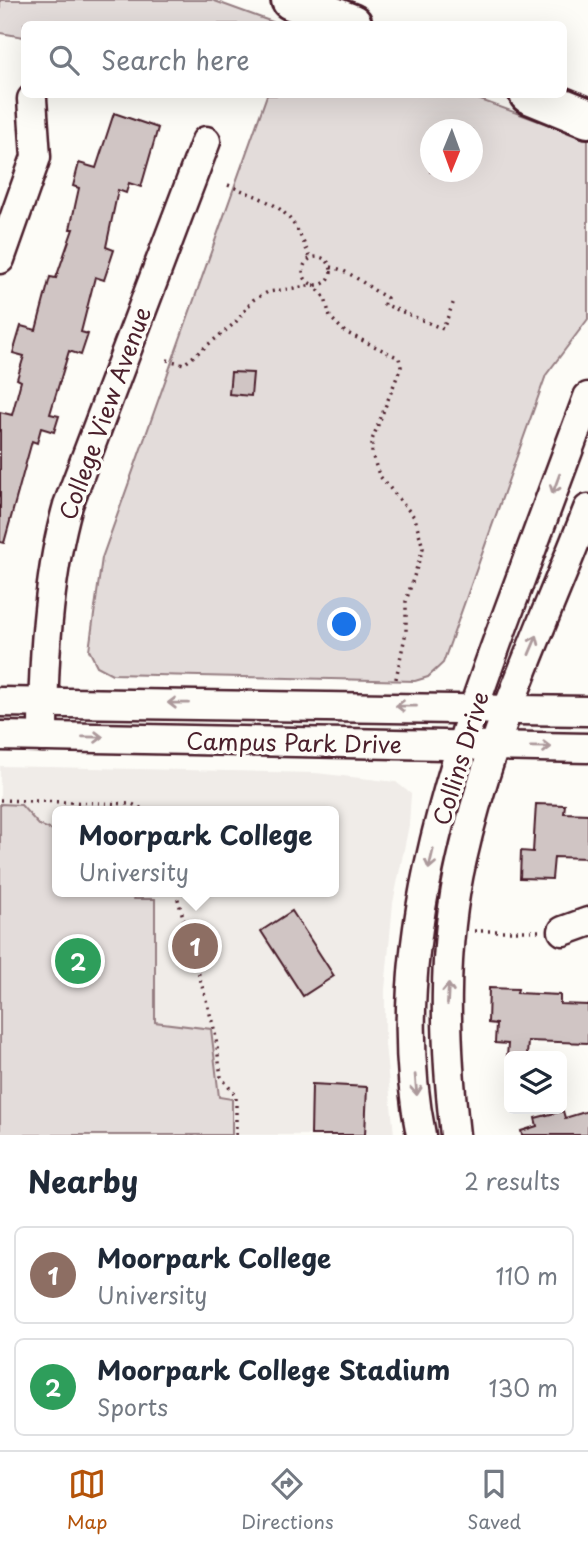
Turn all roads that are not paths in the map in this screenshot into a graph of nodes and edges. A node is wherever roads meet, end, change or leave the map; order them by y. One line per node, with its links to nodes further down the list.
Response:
1 (291, 0): 2 (highway)
2 (344, 21)
3 (539, 98): 5 (highway)
4 (33, 99): 7 (street)
5 (588, 118)
6 (206, 141): 12 (street, College View Avenue)
7 (0, 259)
8 (588, 397): 13 (street, Collins Drive, one-way to 13)
9 (588, 509): 10 (street, Collins Drive)
10 (577, 570): 14 (street, Collins Drive, one-way to 10)
11 (0, 702): 12 (street, Campus Park Drive)
12 (43, 702): 13 (street, Campus Park Drive, one-way to 12); 17 (street, College View Avenue)
13 (474, 707): 14 (street, Campus Park Drive); 18 (street, Collins Drive)
14 (507, 708): 15 (street, Campus Park Drive); 19 (street, Collins Drive)
15 (588, 711)
16 (0, 736): 17 (street, Campus Park Drive)
17 (43, 737): 18 (street, Campus Park Drive, one-way to 18)
18 (459, 746): 19 (street, Campus Park Drive); 21 (street, Collins Drive, one-way to 21)
19 (493, 747): 20 (street, Campus Park Drive, one-way to 20); 22 (street, Collins Drive, one-way to 19)
20 (588, 748)
21 (421, 1135)
22 (454, 1135)

